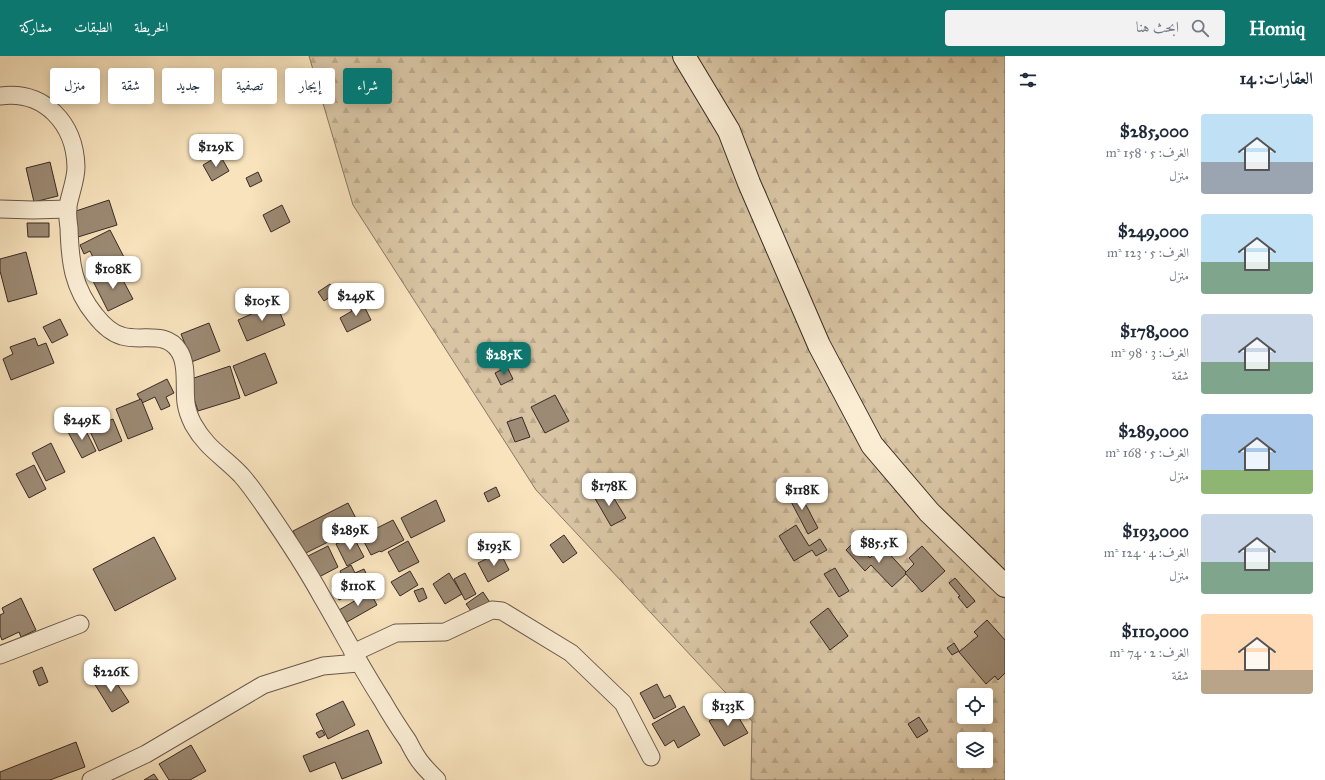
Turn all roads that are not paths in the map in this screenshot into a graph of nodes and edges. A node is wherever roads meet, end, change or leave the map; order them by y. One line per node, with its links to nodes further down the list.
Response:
1 (684, 56): 5 (street)
2 (0, 96): 4 (street)
3 (0, 209): 4 (street)
4 (68, 209): 8 (street)
5 (1005, 586)
6 (80, 624): 7 (street)
7 (0, 654)
8 (356, 658): 9 (street); 10 (street); 11 (street)
9 (651, 757)
10 (91, 780)
11 (437, 780)

